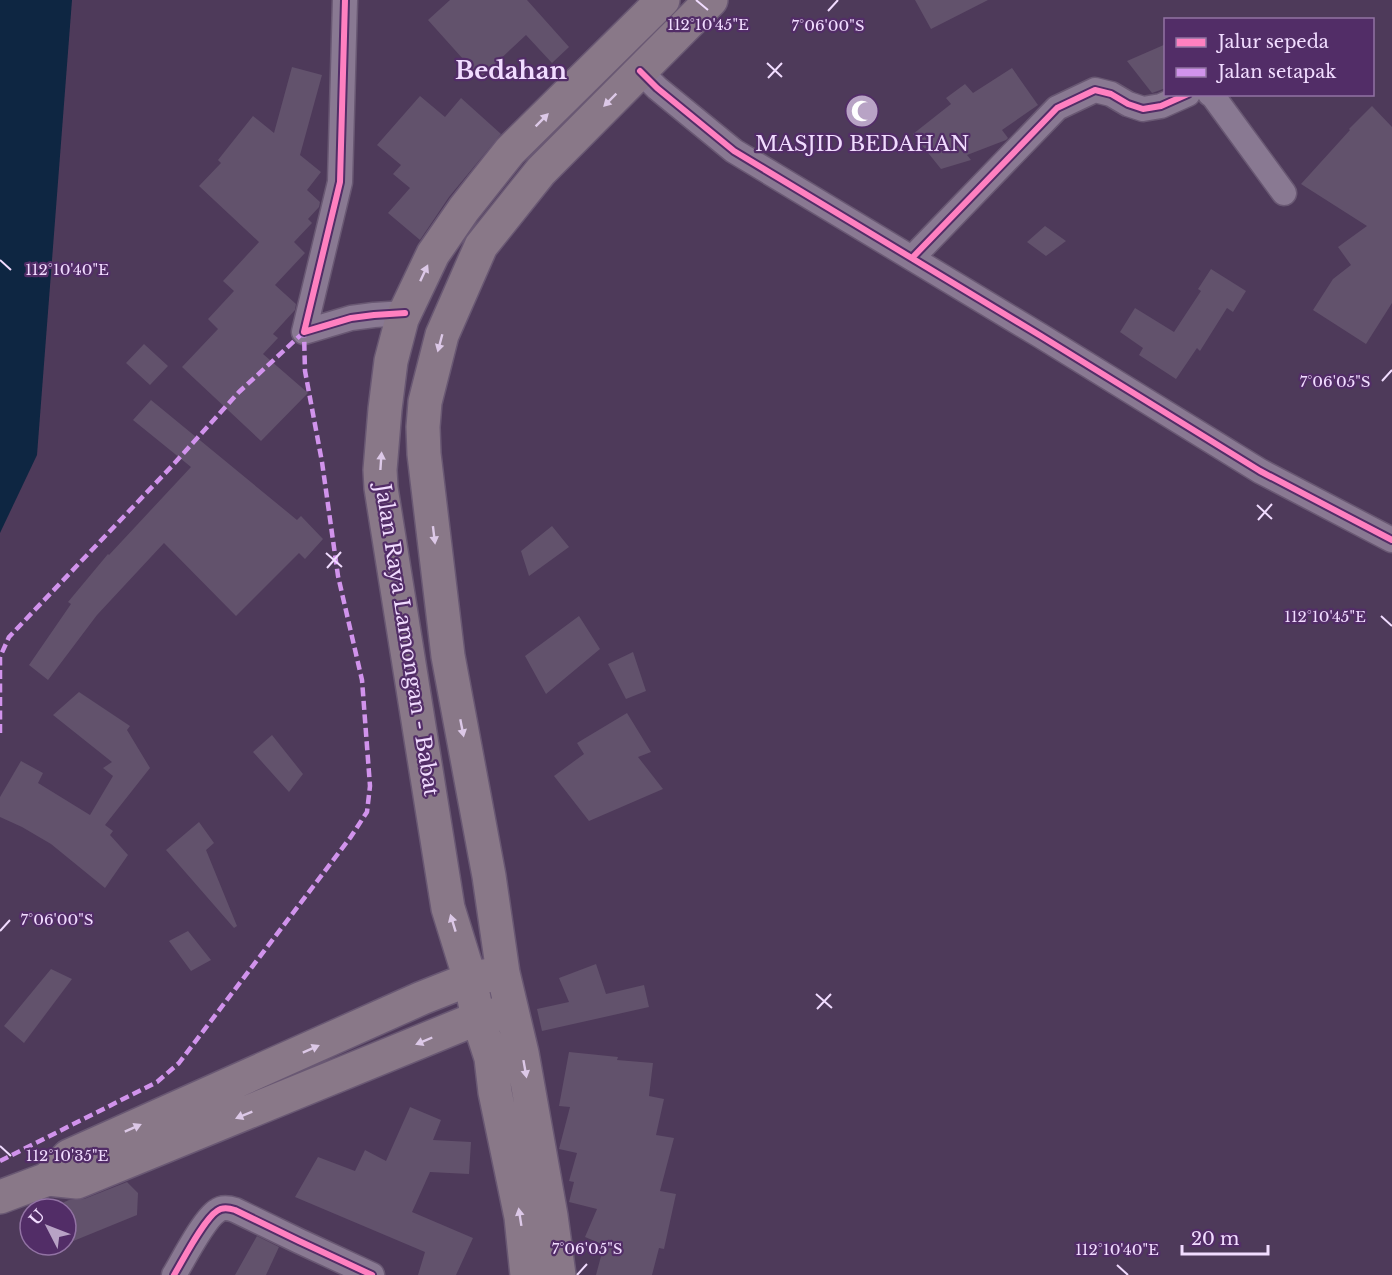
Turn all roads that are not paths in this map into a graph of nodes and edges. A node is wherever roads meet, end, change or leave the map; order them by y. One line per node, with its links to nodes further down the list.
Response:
1 (345, 0): 9 (street)
2 (663, 0): 9 (highway, Jalan Raya Lamongan - Babat, one-way to 2)
3 (711, 0): 4 (highway, Jalan Raya Lamongan - Babat)
4 (640, 71): 8 (street); 11 (highway, Jalan Raya Lamongan - Babat, one-way to 11)
5 (1184, 96): 8 (street)
6 (1213, 96): 7 (street)
7 (1284, 194)
8 (912, 258): 10 (street)
9 (405, 313): 12 (highway, Jalan Raya Lamongan - Babat, one-way to 9)
10 (1392, 540)
11 (503, 973): 12 (highway); 13 (highway, Jalan Raya Lamongan - Babat)
12 (470, 979): 14 (highway, Jalan Raya Lamongan - Babat); 15 (highway, one-way to 12)
13 (511, 1012): 14 (highway); 20 (highway, Jalan Raya Lamongan - Babat, one-way to 20)
14 (478, 1018): 15 (highway, one-way to 15); 19 (highway, Jalan Raya Lamongan - Babat, one-way to 14)
15 (48, 1179): 16 (highway)
16 (0, 1197)
17 (174, 1275): 18 (street)
18 (372, 1275)
19 (526, 1275)
20 (559, 1275)

